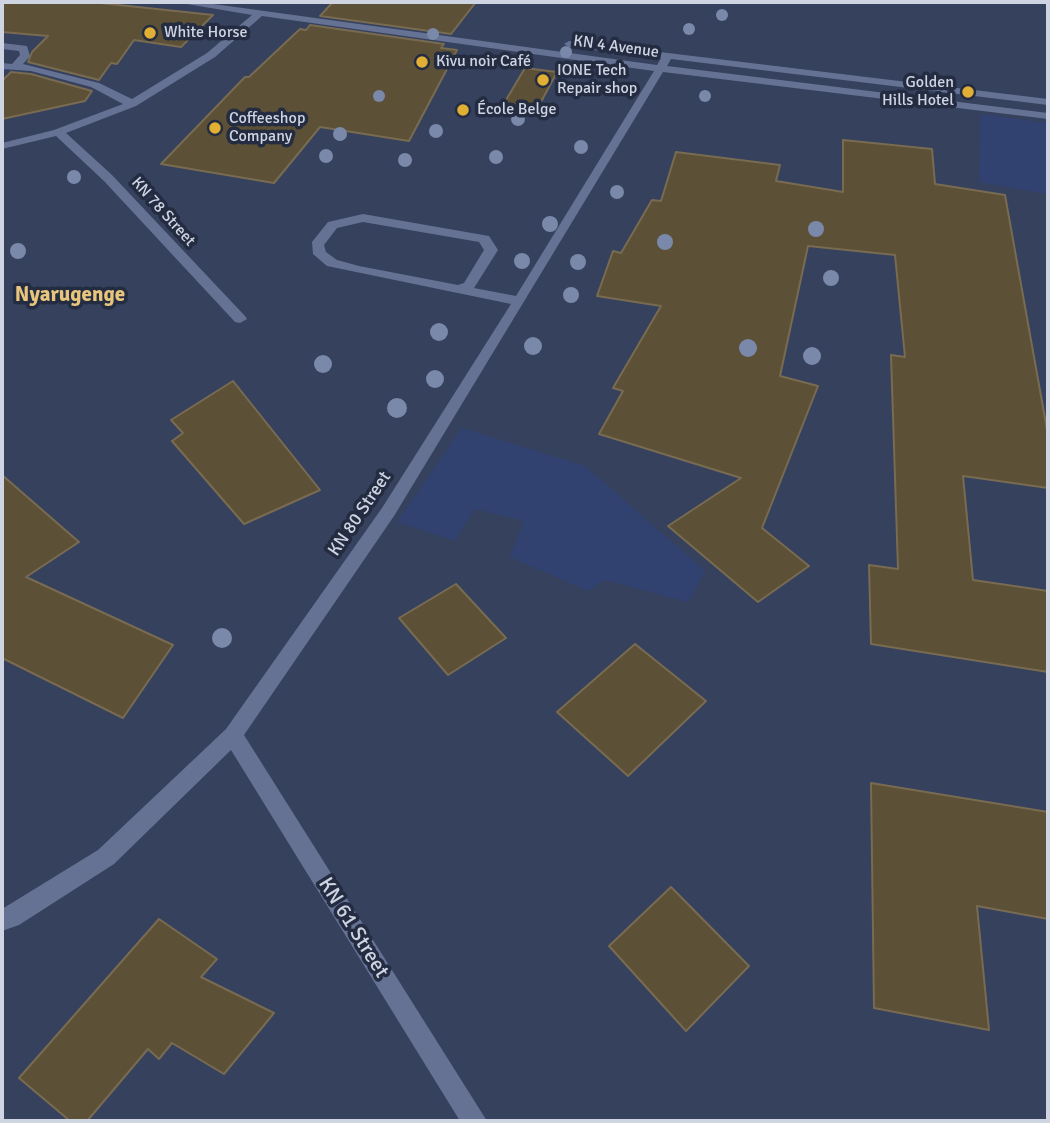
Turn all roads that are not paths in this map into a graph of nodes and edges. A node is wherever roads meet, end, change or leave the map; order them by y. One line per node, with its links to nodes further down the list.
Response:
1 (180, 2): 4 (street, KN 4 Avenue)
2 (234, 2): 3 (street, KN 4 Avenue)
3 (252, 3): 4 (street); 6 (street, KN 4 Avenue)
4 (260, 13): 6 (street, KN 4 Avenue); 10 (street)
5 (2, 46): 8 (street)
6 (665, 63): 9 (street, KN 4 Avenue); 11 (street, KN 4 Avenue); 15 (street, KN 80 Street)
7 (2, 66): 8 (street)
8 (15, 66): 10 (street)
9 (1048, 102)
10 (132, 104): 12 (street)
11 (1048, 116)
12 (58, 132): 13 (street); 16 (street, KN 78 Street)
13 (2, 146)
14 (459, 289): 14 (street); 15 (street)
15 (520, 301): 17 (street, KN 80 Street)
16 (240, 319)
17 (233, 735): 18 (street, KN 80 Street); 19 (street, KN 61 Street)
18 (2, 920)
19 (474, 1121)

